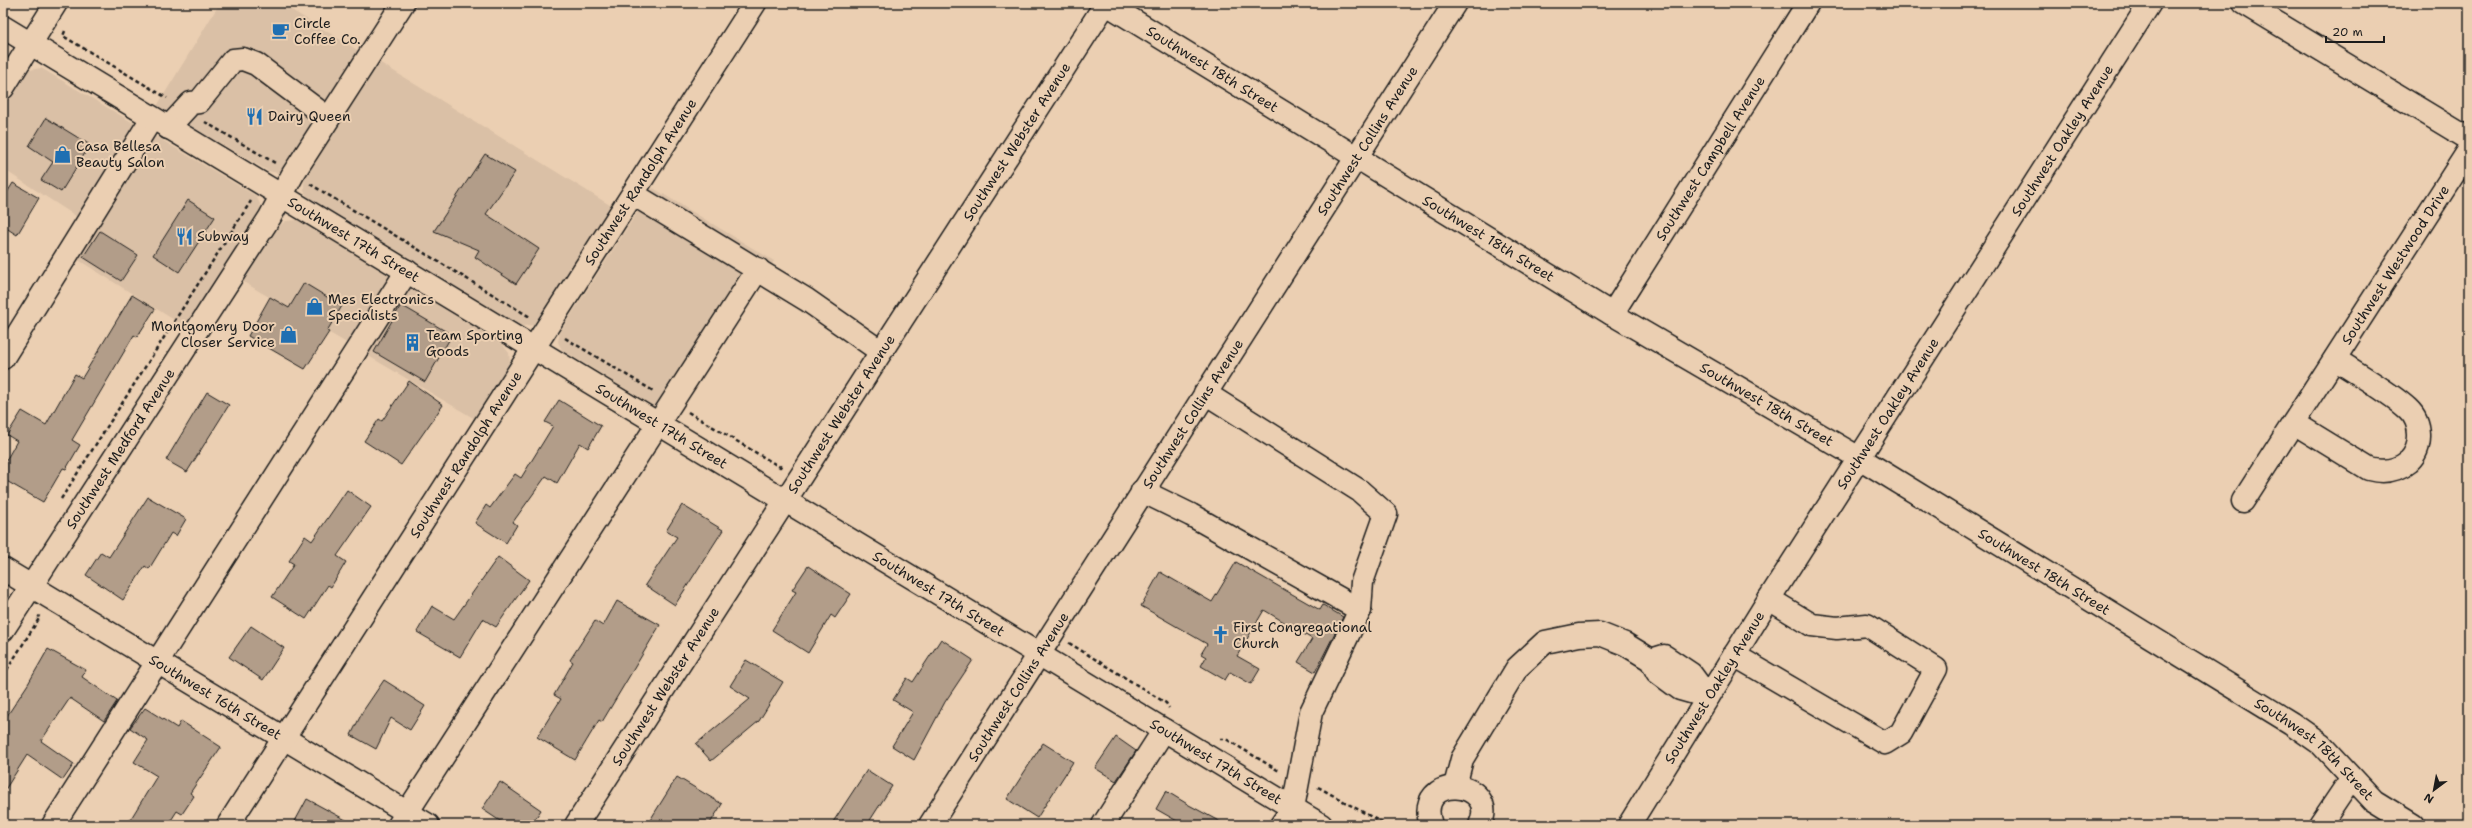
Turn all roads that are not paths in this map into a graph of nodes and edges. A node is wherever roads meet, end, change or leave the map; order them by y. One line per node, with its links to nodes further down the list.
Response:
1 (56, 3): 10 (street)
2 (403, 3): 12 (street, Southwest Medford Avenue)
3 (755, 3): 17 (street, Southwest Randolph Avenue)
4 (1105, 3): 16 (street, Southwest 18th Street); 23 (street, Southwest Webster Avenue)
5 (1456, 3): 16 (street, Southwest Collins Avenue)
6 (1808, 3): 21 (street, Southwest Campbell Avenue)
7 (2150, 3): 29 (street, Southwest Oakley Avenue)
8 (2244, 3): 14 (street)
9 (3, 27): 10 (street, Southwest 17th Street)
10 (31, 44): 11 (street); 13 (street, Southwest 17th Street)
11 (3, 88)
12 (328, 118): 13 (street); 18 (street, Southwest Medford Avenue)
13 (160, 123): 18 (street, Southwest 17th Street); 24 (street)
14 (2469, 139)
15 (2469, 150): 25 (street, Southwest Westwood Drive)
16 (1357, 159): 21 (street, Southwest 18th Street); 26 (street, Southwest Collins Avenue)
17 (632, 194): 19 (street); 22 (street, Southwest Randolph Avenue)
18 (280, 196): 20 (street, Southwest 17th Street); 34 (street, Southwest Medford Avenue)
19 (758, 269): 23 (street); 27 (street)
20 (407, 271): 22 (street, Southwest 17th Street); 40 (street)
21 (1612, 314): 29 (street, Southwest 18th Street)
22 (534, 347): 27 (street, Southwest 17th Street); 43 (street, Southwest Randolph Avenue)
23 (880, 351): 31 (street, Southwest Webster Avenue)
24 (3, 358)
25 (2335, 359): 28 (street, Southwest Westwood Drive); 28 (street, Southwest Westwood Drive)
26 (1205, 393): 30 (street, Southwest Collins Avenue); 36 (street)
27 (659, 423): 31 (street, Southwest 17th Street); 47 (street)
28 (2294, 423): 32 (street)
29 (1861, 459): 35 (street, Southwest Oakley Avenue); 44 (street, Southwest 18th Street)
30 (1142, 491): 36 (street); 38 (street, Southwest Collins Avenue)
31 (785, 500): 38 (street, Southwest 17th Street); 51 (street, Southwest Webster Avenue)
32 (2243, 501)
33 (3, 569): 34 (street, Southwest 16th Street)
34 (31, 587): 37 (street, Southwest Medford Avenue); 40 (street, Southwest 16th Street)
35 (1769, 600): 39 (street, Southwest Oakley Avenue); 39 (street)
36 (1360, 610): 46 (street)
37 (3, 630)
38 (1039, 654): 42 (street, Southwest 17th Street); 52 (street, Southwest Collins Avenue)
39 (1734, 655): 41 (street, Southwest Oakley Avenue)
40 (156, 660): 43 (street, Southwest 16th Street); 48 (street)
41 (1708, 697): 45 (street); 57 (street, Southwest Oakley Avenue)
42 (1168, 723): 46 (street, Southwest 17th Street); 53 (street)
43 (284, 738): 47 (street, Southwest 16th Street); 49 (street, Southwest Randolph Avenue)
44 (2351, 779): 58 (street); 59 (street, Southwest 18th Street)
45 (1455, 786): 55 (street); 56 (street)
46 (1287, 816): 54 (street, Southwest 17th Street)
47 (403, 819): 50 (street, Southwest 16th Street)
48 (53, 825)
49 (228, 825)
50 (428, 825)
51 (576, 825)
52 (930, 825)
53 (1104, 825)
54 (1320, 825)
55 (1431, 825)
56 (1480, 825)
57 (1629, 825)
58 (2320, 825)
59 (2413, 825)

